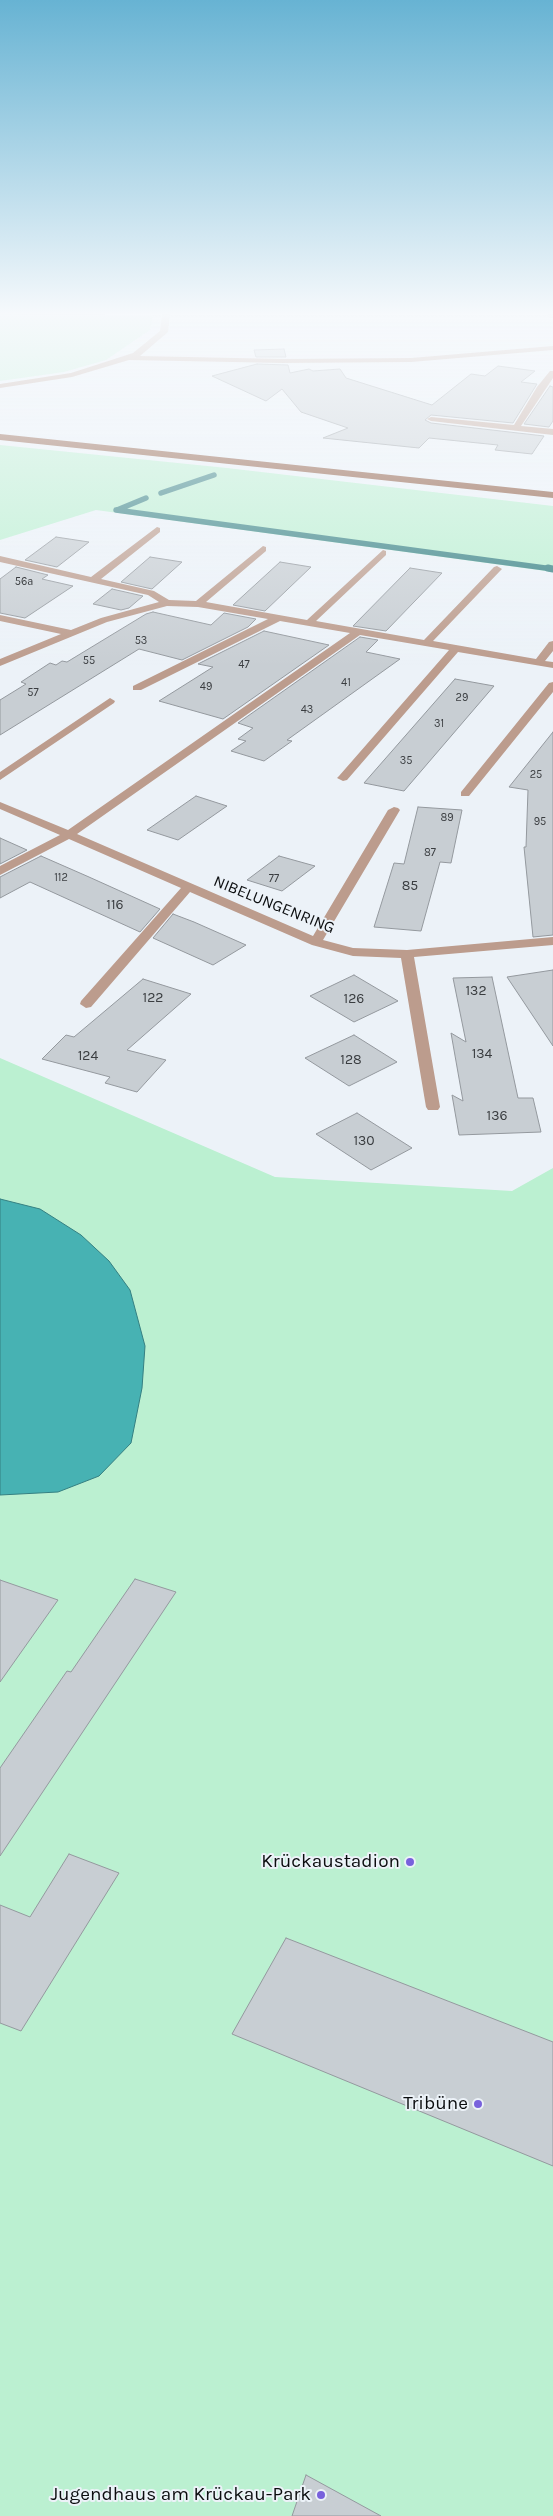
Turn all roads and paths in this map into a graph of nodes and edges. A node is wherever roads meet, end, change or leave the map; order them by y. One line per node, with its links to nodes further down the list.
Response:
1 (0, 437): 2 (main road)
2 (553, 495)
3 (156, 530): 8 (street)
4 (263, 549): 10 (street)
5 (383, 554): 13 (street)
6 (0, 559): 8 (street)
7 (497, 569): 16 (street)
8 (93, 580): 9 (street)
9 (167, 603): 10 (street); 15 (street)
10 (198, 604): 12 (street)
11 (0, 618): 15 (street)
12 (278, 618): 13 (street); 23 (street)
13 (309, 623): 14 (street)
14 (358, 632): 16 (street); 30 (street)
15 (70, 633): 20 (street)
16 (426, 643): 18 (street)
17 (553, 644): 19 (street)
18 (456, 648): 19 (street); 26 (street)
19 (539, 662): 21 (street)
20 (0, 663)
21 (553, 665)
22 (553, 685): 27 (street)
23 (137, 688)
24 (110, 701): 25 (street)
25 (0, 777)
26 (342, 778)
27 (465, 794)
28 (0, 805): 30 (street, NIBELUNGENRING)
29 (394, 810): 34 (street)
30 (69, 835): 31 (street); 32 (street, NIBELUNGENRING)
31 (0, 871)
32 (188, 887): 34 (street, NIBELUNGENRING); 36 (street)
33 (553, 941): 35 (street, NIBELUNGENRING)
34 (316, 942): 35 (street, NIBELUNGENRING)
35 (407, 954): 37 (street)
36 (86, 1004)
37 (433, 1107)

